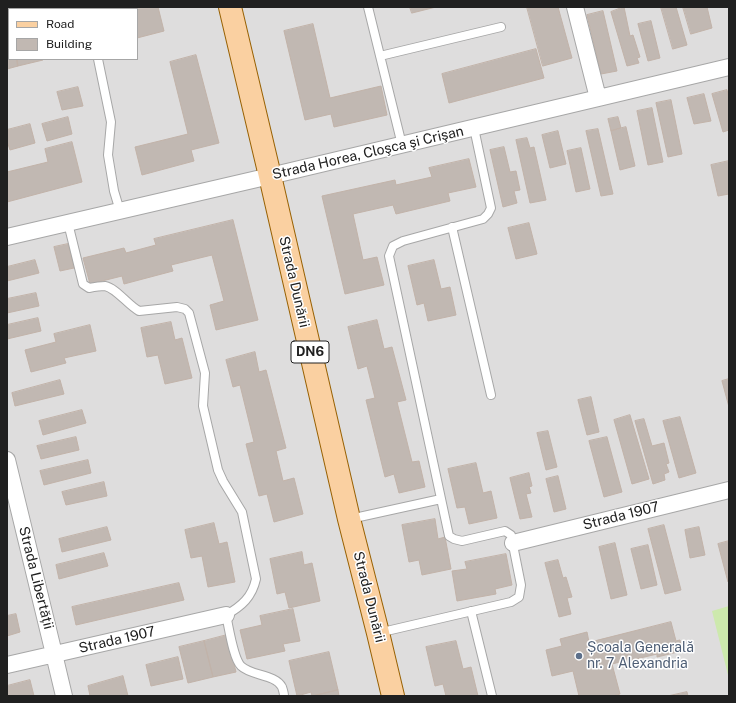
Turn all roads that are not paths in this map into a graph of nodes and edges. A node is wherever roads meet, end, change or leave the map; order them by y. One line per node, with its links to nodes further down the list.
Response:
1 (230, 7): 11 (main road, Strada Dunării / DN6)
2 (368, 7): 5 (lane)
3 (575, 7): 8 (street)
4 (501, 27): 5 (lane)
5 (380, 56): 10 (lane)
6 (98, 60): 12 (lane)
7 (729, 67): 8 (street, Strada Horea, Cloşca şi Crişan)
8 (598, 98): 9 (street, Strada Horea, Cloşca şi Crişan)
9 (474, 128): 10 (street, Strada Horea, Cloşca şi Crişan); 14 (lane)
10 (402, 145): 11 (street, Strada Horea, Cloşca şi Crişan)
11 (270, 176): 12 (street, Strada Horea, Cloşca şi Crişan); 20 (main road, Strada Dunării / DN6)
12 (120, 211): 13 (street, Strada Horea, Cloşca şi Crişan)
13 (68, 223): 15 (street, Strada Horea, Cloşca şi Crişan); 23 (lane)
14 (452, 227): 16 (lane); 19 (lane)
15 (7, 237)
16 (491, 395)
17 (7, 460): 25 (street, Strada Libertății)
18 (729, 490): 21 (street, Strada 1907)
19 (441, 499): 20 (lane); 21 (lane)
20 (349, 519): 24 (main road, Strada Dunării / DN6)
21 (513, 543): 22 (lane)
22 (471, 611): 24 (lane); 30 (lane)
23 (226, 615): 25 (street, Strada 1907); 28 (lane)
24 (378, 633): 29 (main road, Strada Dunării / DN6)
25 (54, 654): 26 (street, Strada 1907); 27 (street, Strada Libertății)
26 (7, 665)
27 (64, 696)
28 (284, 696)
29 (393, 696)
30 (492, 696)

